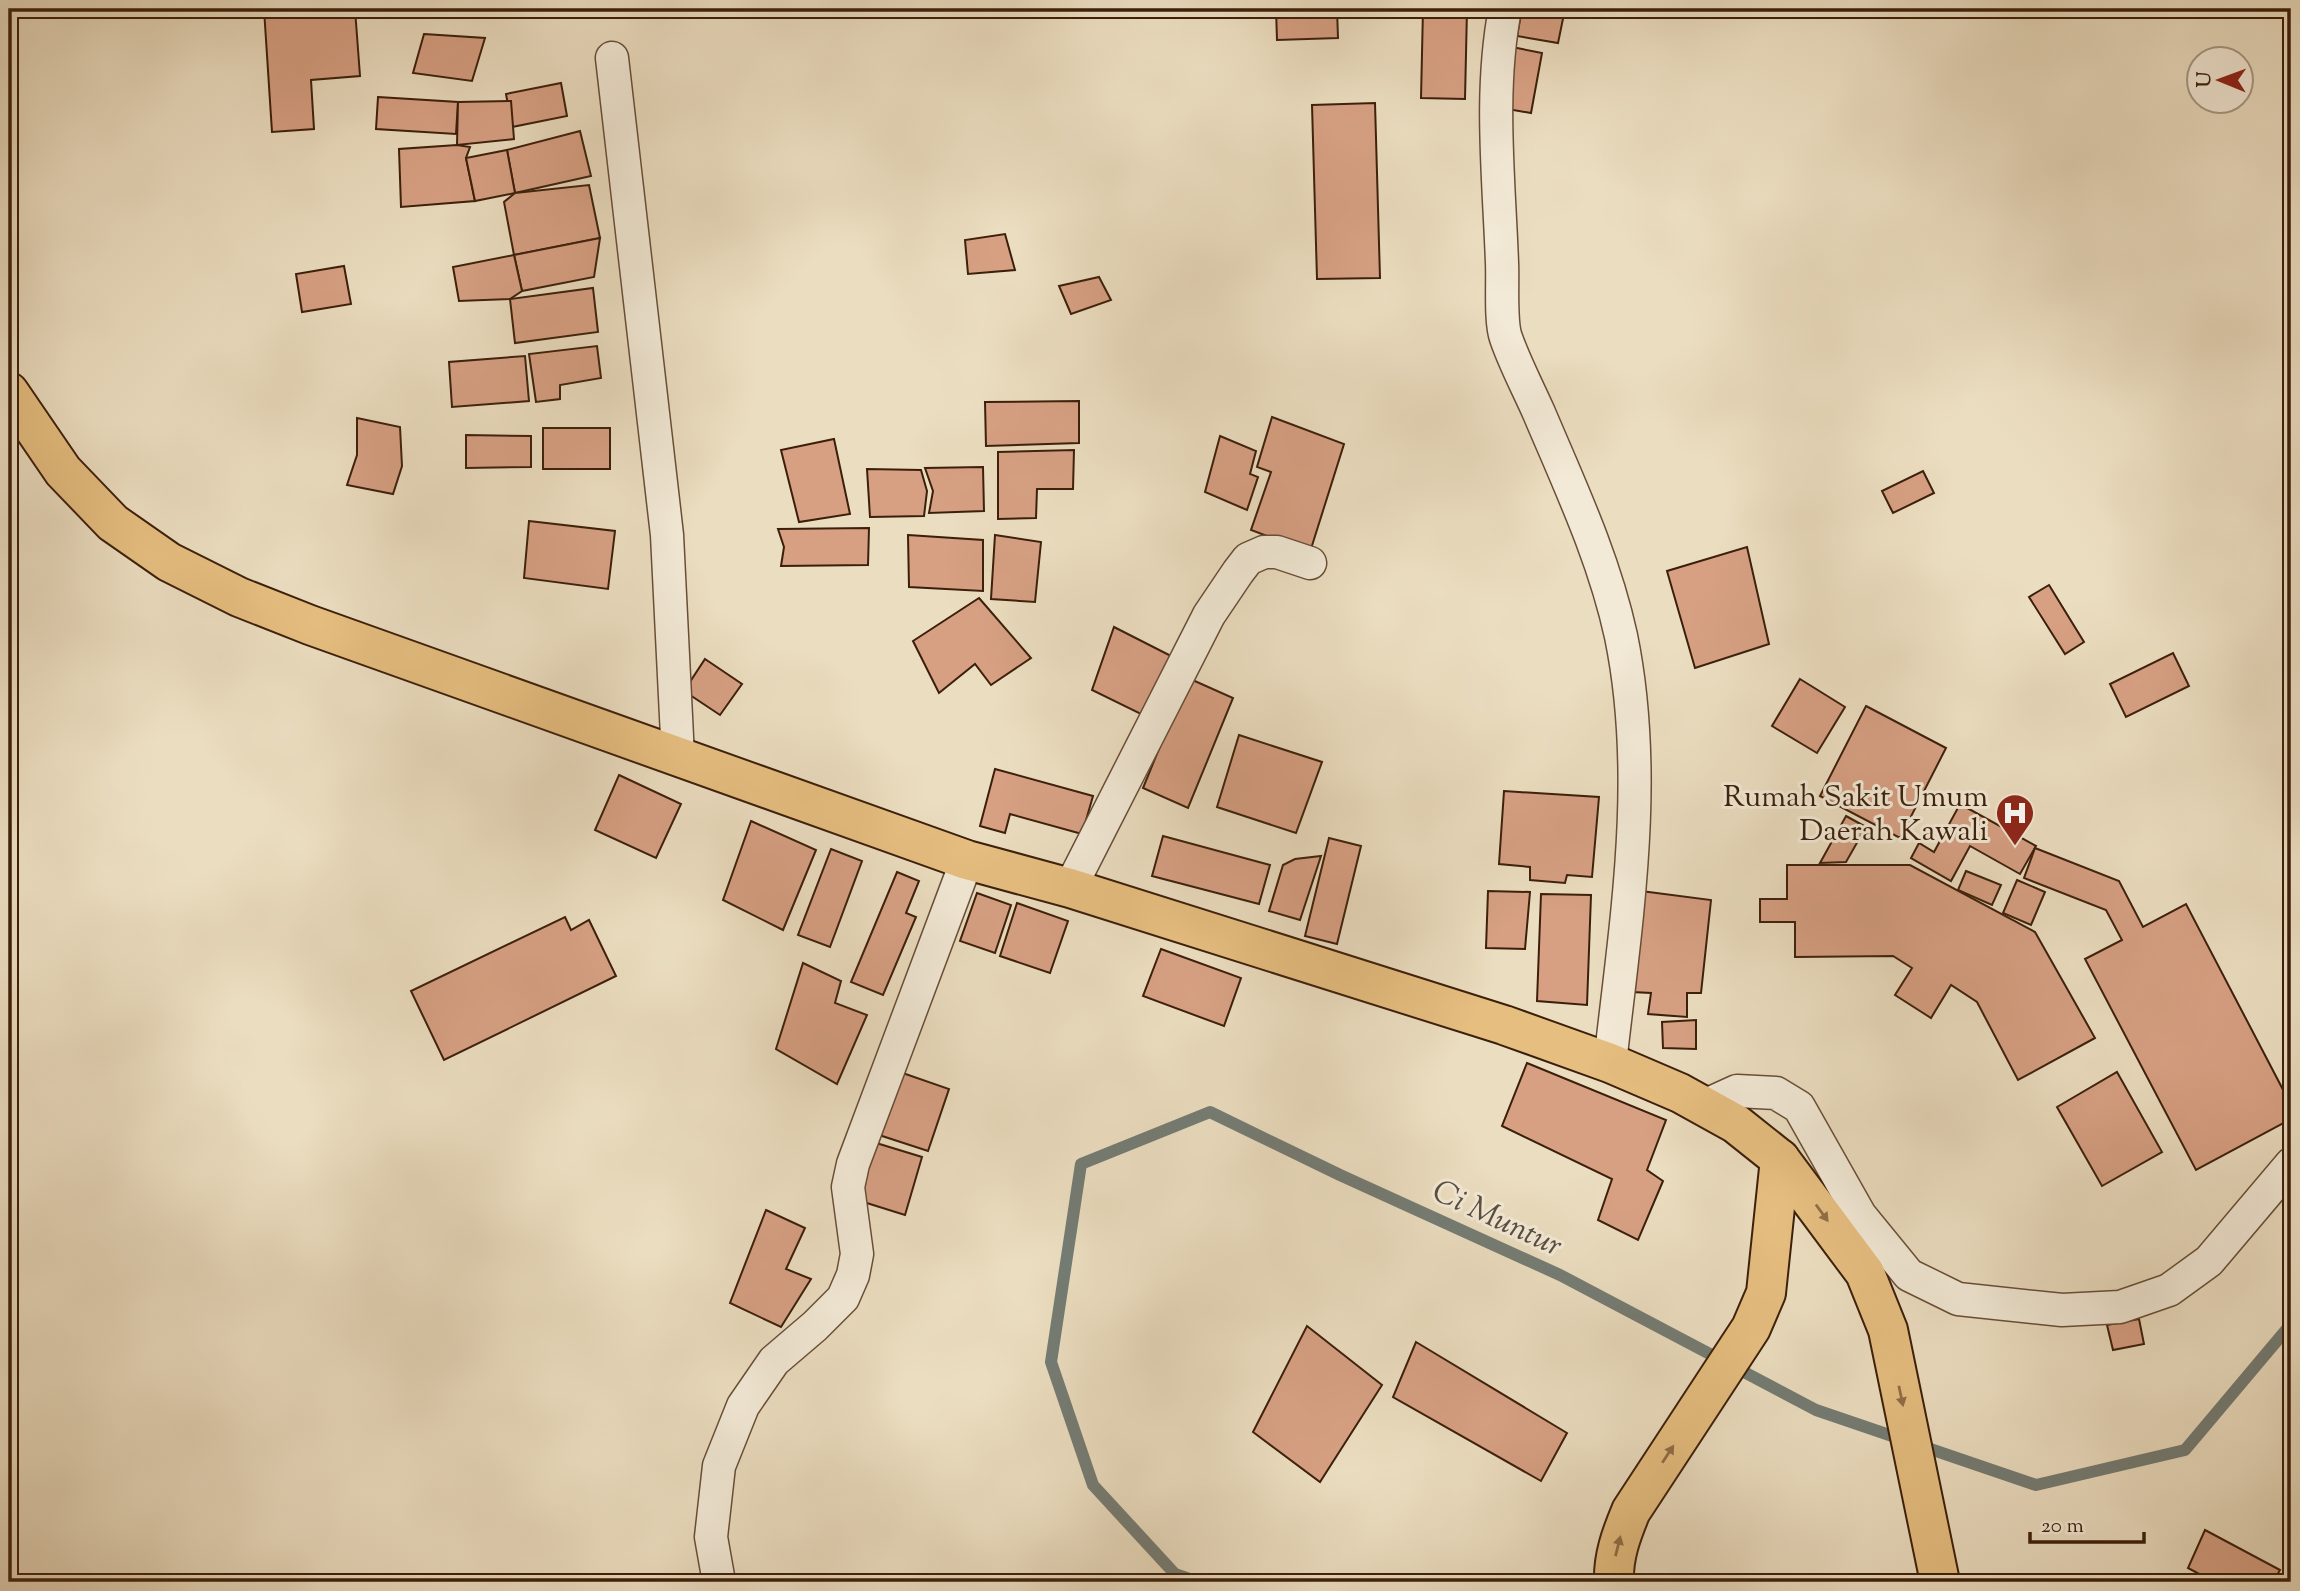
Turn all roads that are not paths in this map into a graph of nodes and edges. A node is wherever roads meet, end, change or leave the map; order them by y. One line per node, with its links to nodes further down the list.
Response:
1 (1504, 9): 8 (street)
2 (612, 58): 5 (street)
3 (9, 392): 5 (highway)
4 (1310, 563): 7 (street)
5 (678, 757): 6 (highway)
6 (967, 860): 7 (highway); 12 (street)
7 (1069, 888): 8 (highway)
8 (1610, 1063): 9 (highway)
9 (1704, 1106): 10 (highway); 11 (street)
10 (1780, 1159): 13 (highway, one-way to 10); 14 (highway, one-way to 14)
11 (2291, 1164)
12 (719, 1582)
13 (1614, 1582)
14 (1940, 1582)

